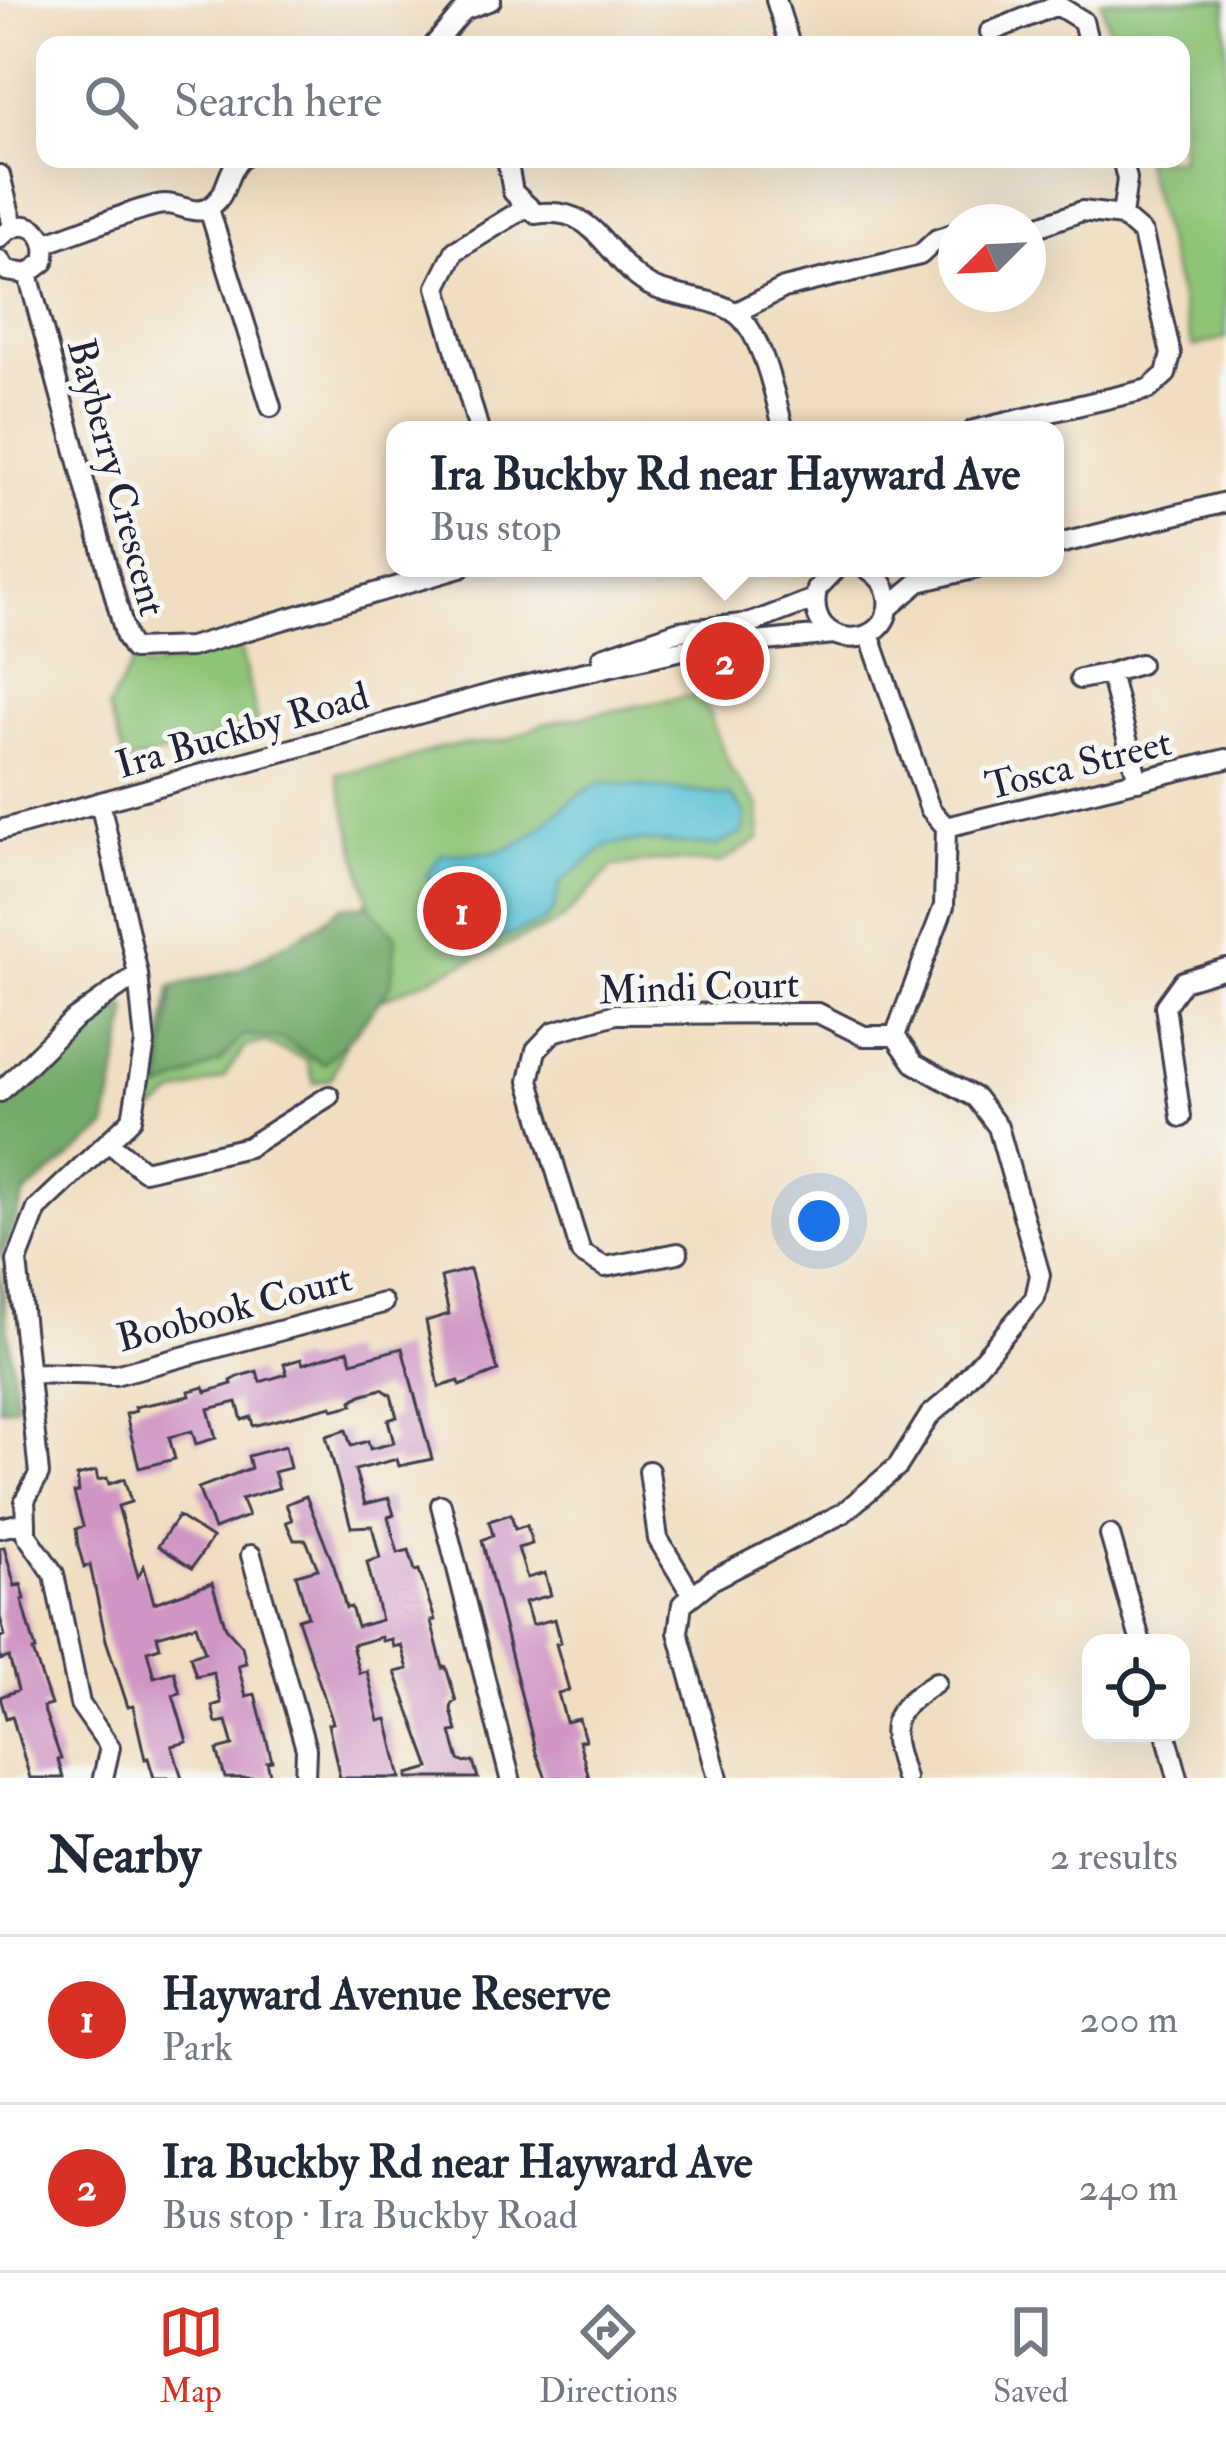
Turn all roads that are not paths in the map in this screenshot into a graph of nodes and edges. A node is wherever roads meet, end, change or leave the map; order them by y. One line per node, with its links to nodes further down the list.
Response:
1 (491, 0): 4 (street)
2 (776, 0): 5 (street)
3 (990, 32): 6 (street)
4 (442, 36)
5 (787, 36)
6 (1087, 36)
7 (230, 168): 12 (street)
8 (509, 168): 11 (street)
9 (1124, 168): 13 (street)
10 (0, 175): 15 (street)
11 (528, 206): 20 (street); 22 (street)
12 (209, 208): 17 (street); 21 (street)
13 (1122, 216): 14 (street); 24 (street)
14 (1046, 224)
15 (7, 232): 17 (street)
16 (938, 239): 20 (street)
17 (46, 243): 19 (street)
18 (0, 261): 19 (street)
19 (28, 274): 27 (street, Bayberry Crescent)
20 (735, 313): 23 (street)
21 (271, 407)
22 (476, 421)
23 (781, 421)
24 (1012, 421)
25 (1226, 502): 26 (street)
26 (1064, 543)
27 (429, 577)
28 (825, 577): 31 (street)
29 (879, 577): 32 (street)
30 (939, 577): 32 (street)
31 (814, 599): 33 (street); 38 (street, Ira Buckby Road)
32 (888, 608): 34 (street)
33 (834, 634): 34 (street, Ira Buckby Road); 38 (street, Ira Buckby Road)
34 (869, 634): 42 (street)
35 (1140, 664): 36 (street)
36 (1110, 673): 37 (street); 40 (street)
37 (1080, 680)
38 (501, 691): 41 (street, Ira Buckby Road)
39 (1226, 759): 40 (street, Tosca Street)
40 (1138, 781): 42 (street, Tosca Street)
41 (100, 802): 43 (street, Ira Buckby Road); 45 (street)
42 (946, 827): 46 (street)
43 (0, 830)
44 (1226, 968): 49 (street)
45 (138, 974): 47 (street); 50 (street)
46 (895, 1036): 51 (street, Mindi Court); 60 (street)
47 (0, 1092)
48 (329, 1096): 50 (street)
49 (1180, 1117)
50 (108, 1142): 53 (street)
51 (678, 1252)
52 (383, 1303): 53 (street, Boobook Court)
53 (29, 1372): 56 (street)
54 (649, 1471): 60 (street)
55 (441, 1505): 66 (street)
56 (26, 1522): 57 (street); 64 (street)
57 (0, 1528)
58 (1110, 1534): 61 (street)
59 (251, 1555): 65 (street)
60 (692, 1594): 67 (street)
61 (1138, 1634)
62 (936, 1682): 68 (street)
63 (1168, 1742): 69 (street)
64 (103, 1778)
65 (305, 1778)
66 (510, 1778)
67 (718, 1778)
68 (905, 1778)
69 (1178, 1778)

